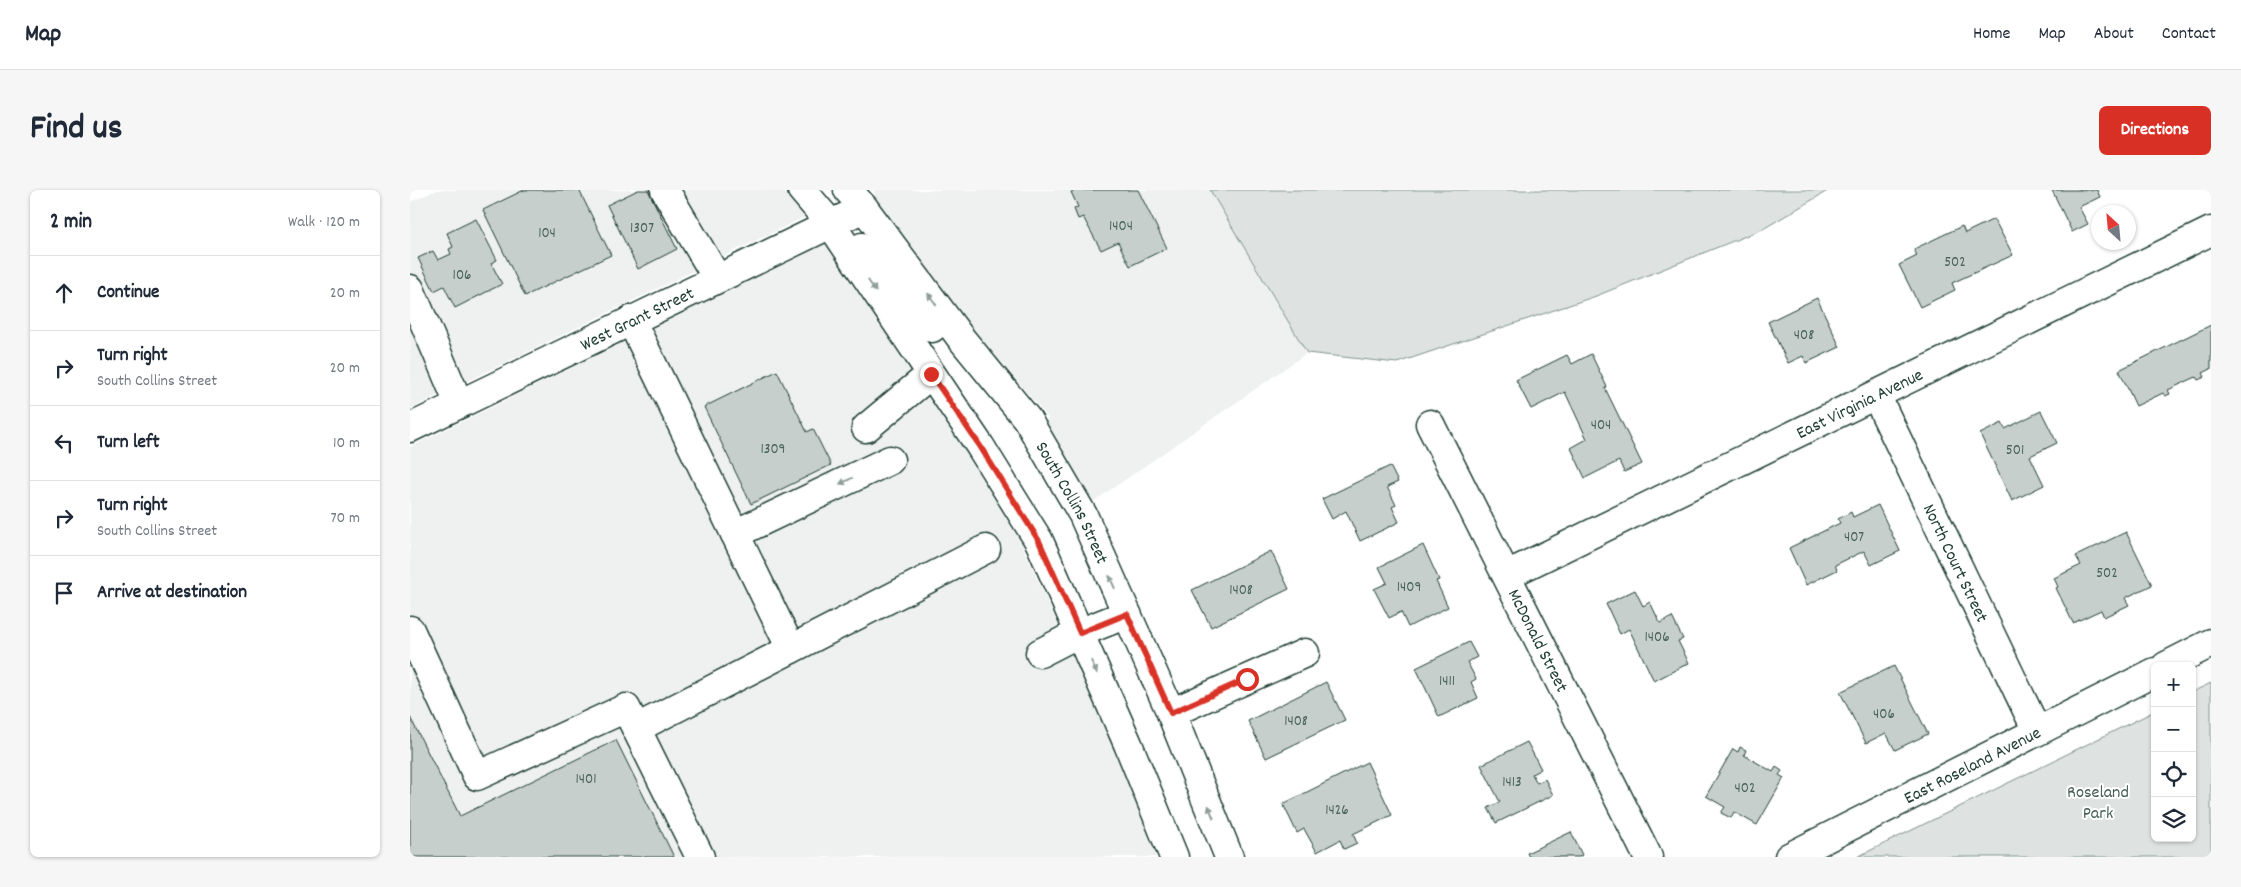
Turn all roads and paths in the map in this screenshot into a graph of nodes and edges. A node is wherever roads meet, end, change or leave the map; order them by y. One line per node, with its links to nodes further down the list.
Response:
1 (665, 190): 6 (street)
2 (802, 190): 4 (street)
3 (856, 199): 4 (street, West Grant Street); 12 (street, South Collins Street, one-way to 3)
4 (830, 223): 6 (street, West Grant Street); 9 (street, one-way to 9); 12 (street)
5 (2211, 231): 10 (street, East Virginia Avenue)
6 (717, 278): 8 (street, West Grant Street)
7 (410, 289): 11 (street)
8 (632, 320): 11 (street, West Grant Street); 17 (street)
9 (931, 374): 15 (street); 22 (street)
10 (1876, 394): 19 (street, East Virginia Avenue); 31 (street, North Court Street)
11 (459, 404): 14 (street, West Grant Street)
12 (1026, 419): 20 (street, South Collins Street, one-way to 12)
13 (1430, 424): 19 (street, McDonald Street)
14 (410, 428)
15 (866, 428)
16 (890, 460): 17 (street, one-way to 17)
17 (736, 534): 24 (street)
18 (986, 549): 24 (street)
19 (1507, 575): 35 (street, McDonald Street)
20 (1127, 614): 22 (street); 29 (street, South Collins Street)
21 (410, 630): 30 (street)
22 (1080, 633): 25 (street); 33 (street, one-way to 33)
23 (2211, 643): 27 (street)
24 (791, 649): 30 (street)
25 (1040, 653)
26 (1305, 653): 29 (street)
27 (2174, 662)
28 (2151, 674): 31 (street, East Roseland Avenue)
29 (1171, 713): 34 (street, South Collins Street, one-way to 29)
30 (637, 728): 32 (street)
31 (2037, 731): 36 (street, East Roseland Avenue)
32 (700, 857)
33 (1174, 857)
34 (1229, 857)
35 (1648, 857)
36 (1788, 857)

